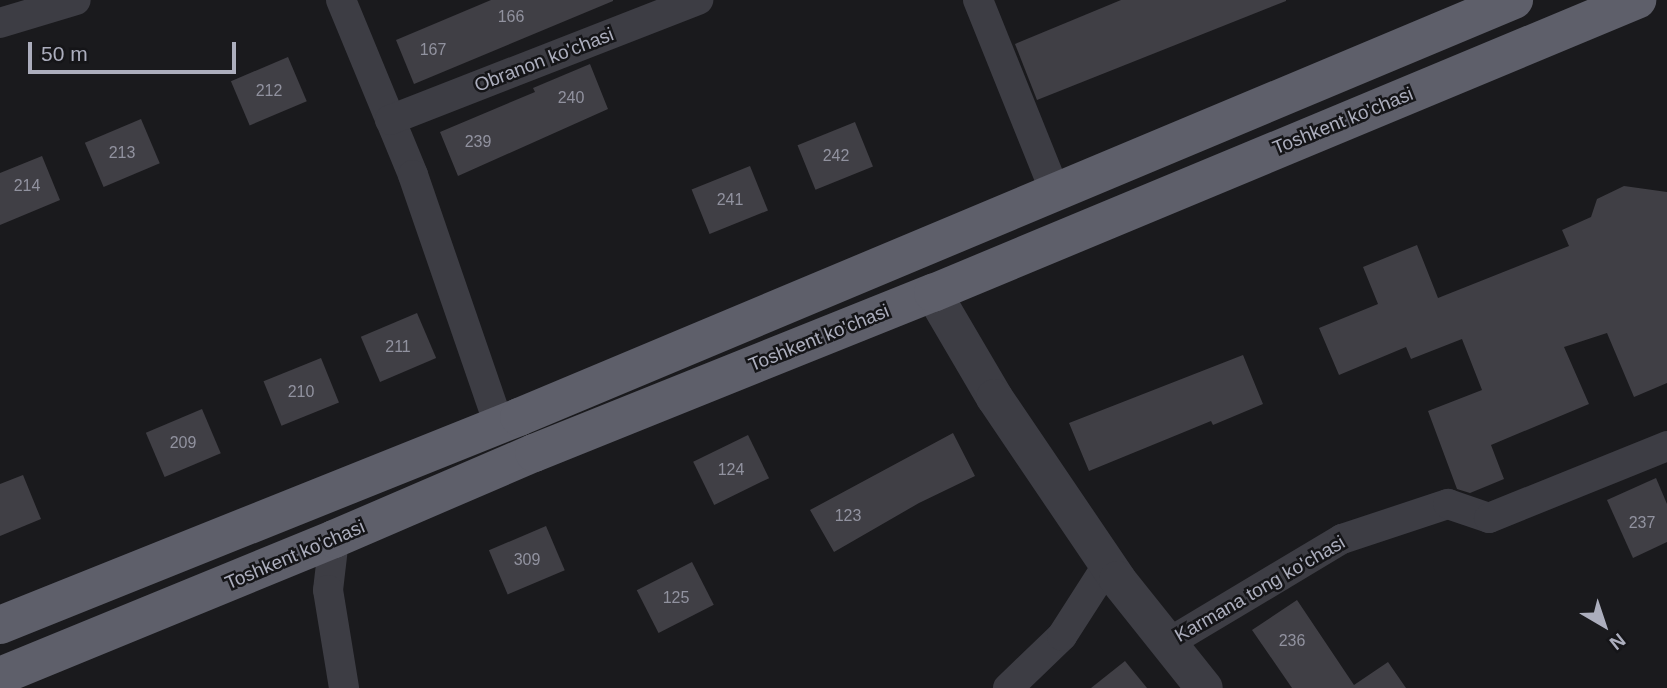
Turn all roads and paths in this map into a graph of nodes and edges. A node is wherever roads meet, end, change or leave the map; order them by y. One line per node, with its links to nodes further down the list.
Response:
1 (76, 0): 7 (street)
2 (341, 0): 8 (street)
3 (698, 0): 8 (street, Obranon ko'chasi)
4 (978, 0): 9 (street)
5 (1514, 0): 9 (highway)
6 (1637, 0): 10 (highway, Toshkent ko'chasi)
7 (0, 23)
8 (390, 120): 11 (street)
9 (1055, 192): 11 (highway)
10 (933, 293): 13 (highway, Toshkent ko'chasi); 14 (street)
11 (499, 425): 15 (highway)
12 (1667, 446): 16 (street, Karmana tong ko'chasi)
13 (334, 539): 17 (highway, Toshkent ko'chasi); 18 (street)
14 (1107, 565): 16 (street); 19 (street)
15 (0, 625)
16 (1168, 643): 20 (street)
17 (0, 676)
18 (344, 688)
19 (1008, 688)
20 (1204, 688)

